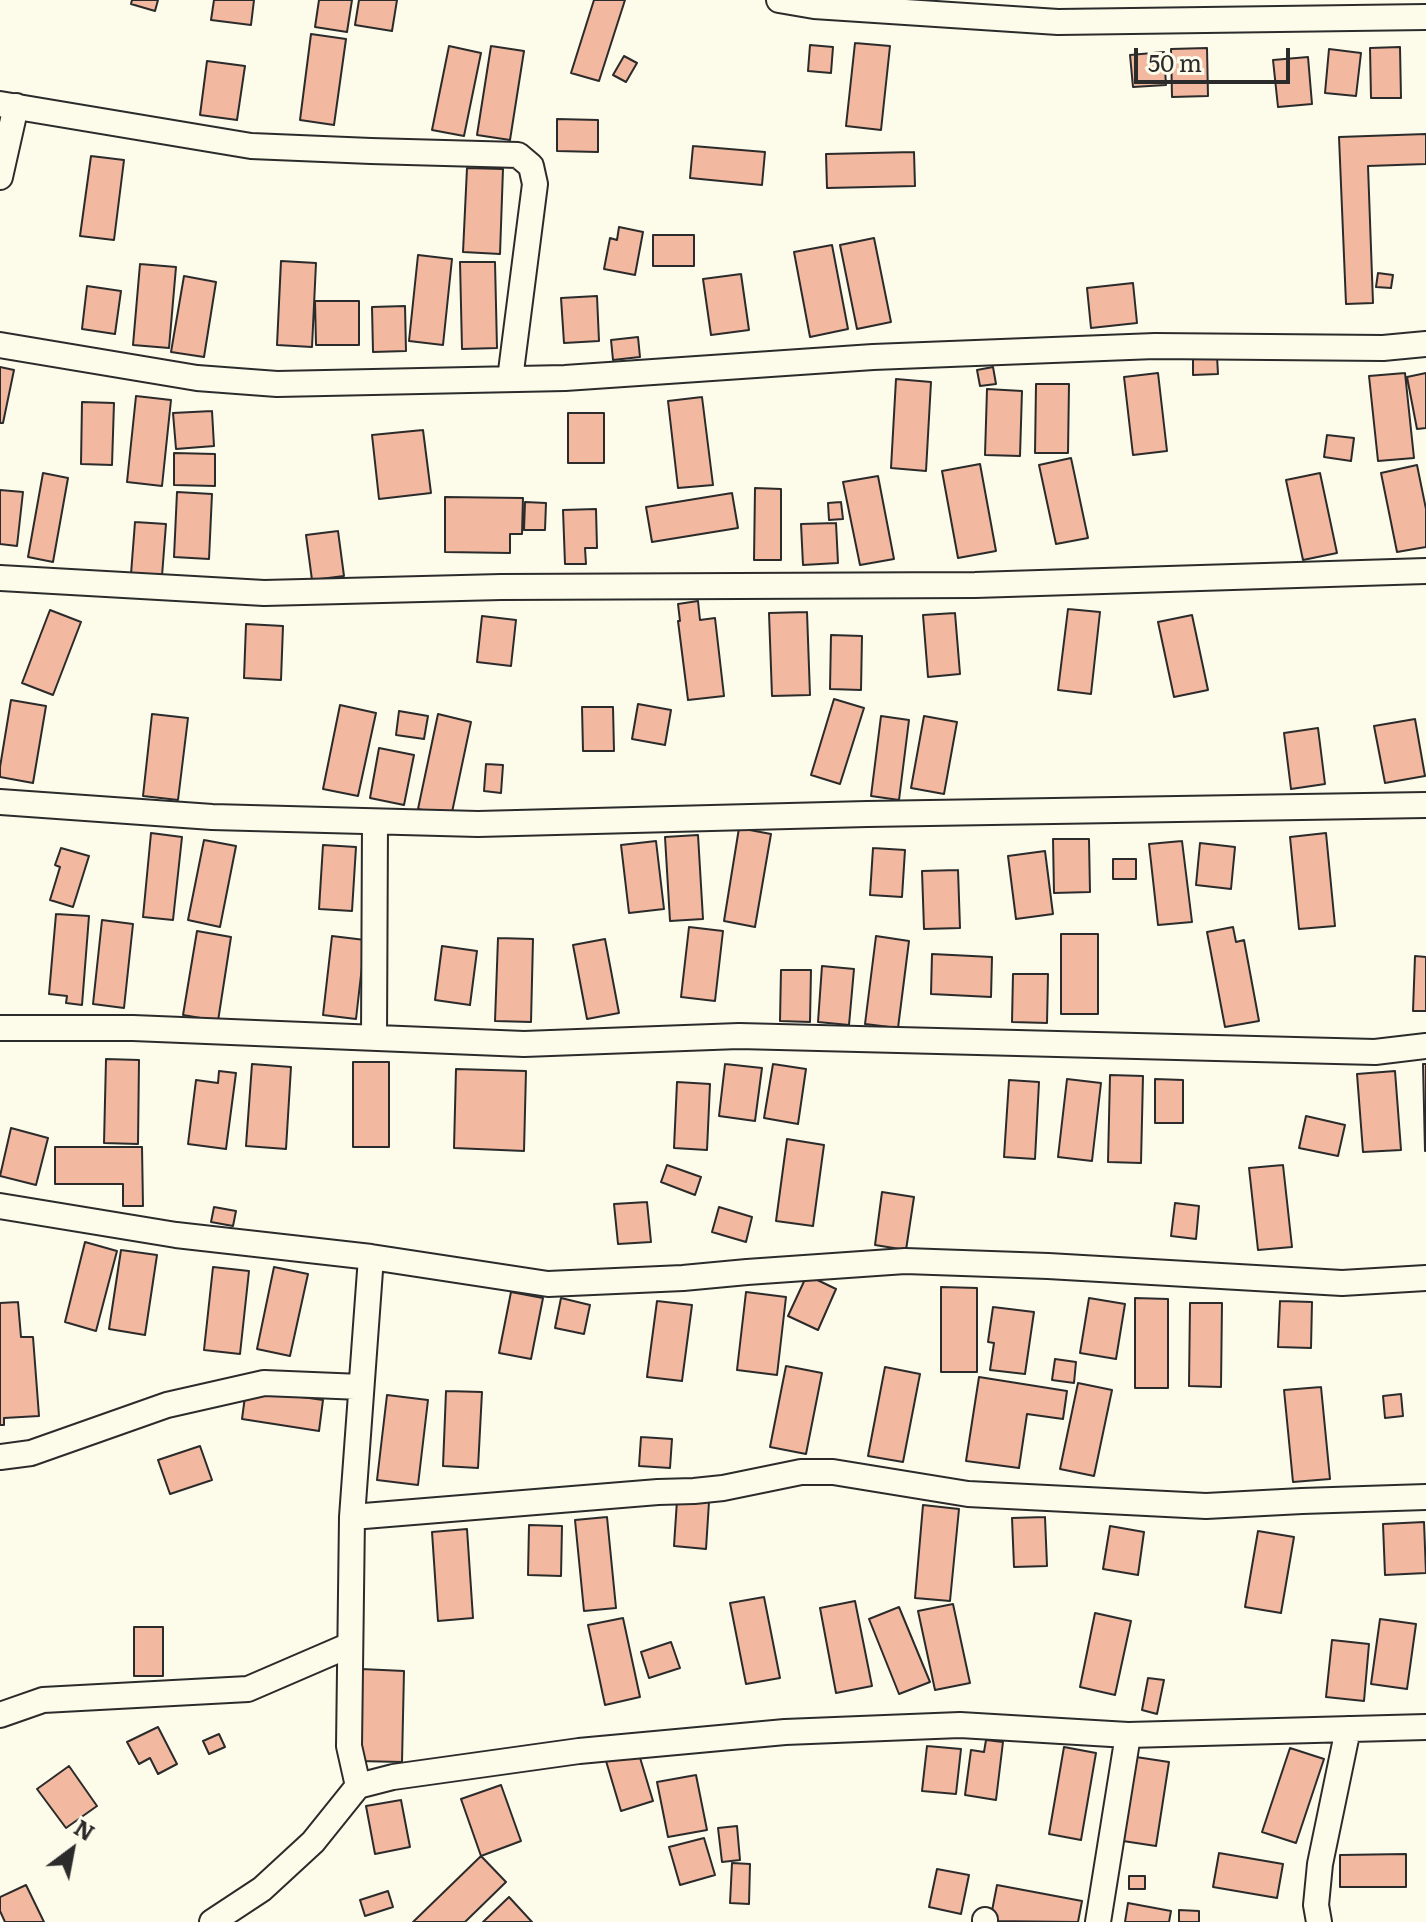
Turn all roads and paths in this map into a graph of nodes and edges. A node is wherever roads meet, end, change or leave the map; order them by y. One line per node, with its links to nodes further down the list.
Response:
1 (779, 0): 2 (street)
2 (1426, 17)
3 (8, 105): 4 (street); 7 (street)
4 (0, 177)
5 (1426, 344): 7 (street)
6 (0, 345): 7 (street)
7 (510, 379)
8 (1426, 571): 9 (street)
9 (0, 578)
10 (0, 802): 12 (street)
11 (1426, 805): 12 (street)
12 (375, 822): 14 (street)
13 (0, 1028): 14 (street)
14 (374, 1037): 15 (street)
15 (1426, 1046)
16 (0, 1206): 17 (street)
17 (371, 1257): 18 (street); 19 (street)
18 (1426, 1278)
19 (361, 1387): 20 (street); 22 (street)
20 (0, 1457)
21 (1426, 1497): 22 (street)
22 (352, 1517): 23 (street)
23 (350, 1645): 24 (street); 28 (street)
24 (0, 1715)
25 (1426, 1727): 26 (street)
26 (1348, 1729): 27 (street); 31 (street)
27 (1128, 1735): 28 (street); 30 (street)
28 (358, 1786): 29 (street)
29 (212, 1922)
30 (1098, 1922)
31 (1319, 1922)

